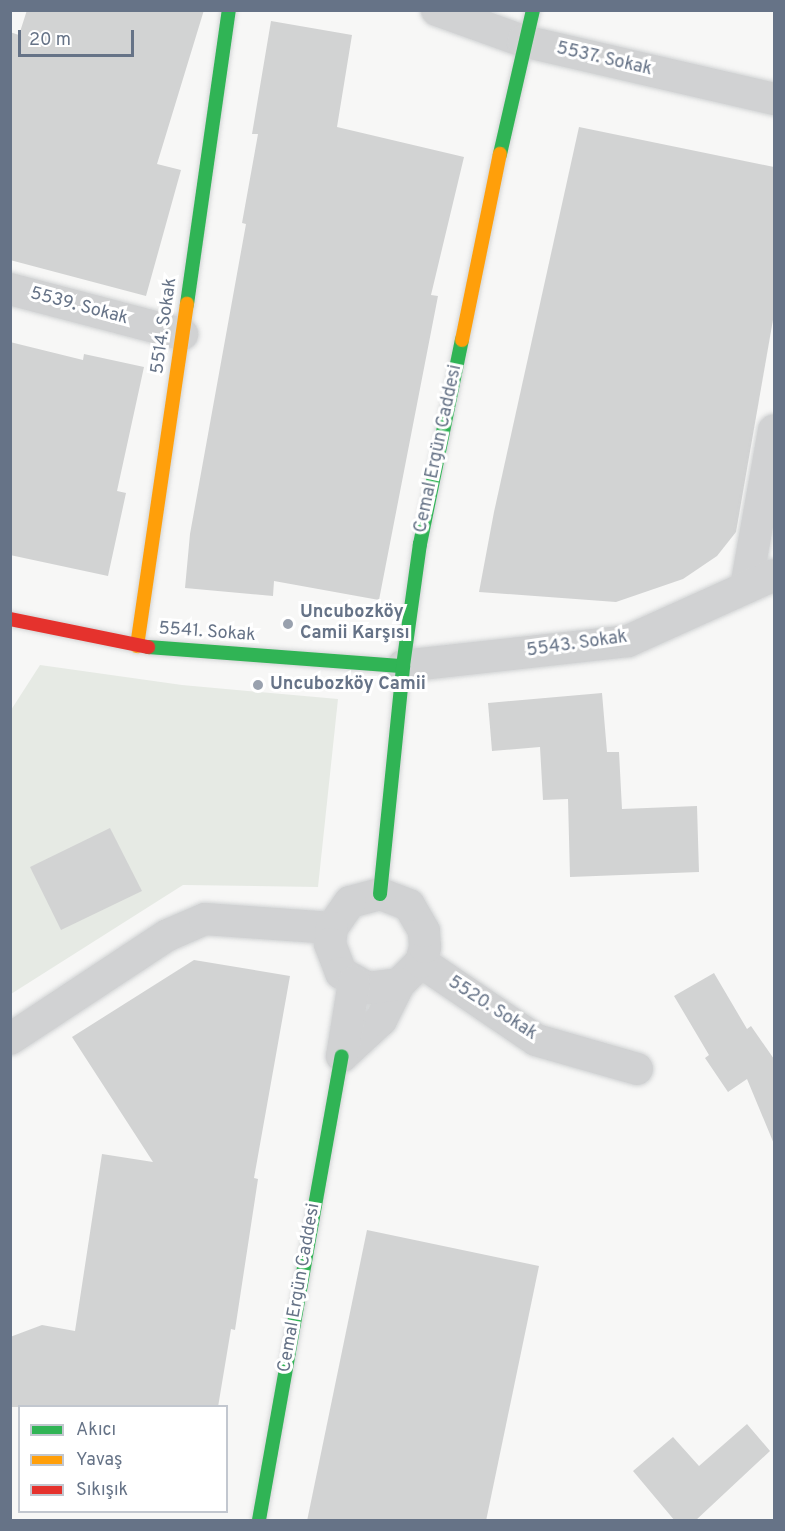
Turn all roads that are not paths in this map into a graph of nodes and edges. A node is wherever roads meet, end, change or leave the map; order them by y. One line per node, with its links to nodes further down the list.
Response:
1 (229, 10): 7 (street, 5514. Sokak)
2 (437, 10): 4 (street, 5537. Sokak)
3 (532, 10): 4 (street, Cemal Ergün Caddesi)
4 (523, 41): 5 (street, 5537. Sokak); 13 (street, Cemal Ergün Caddesi)
5 (774, 99)
6 (10, 289): 7 (street, 5539. Sokak)
7 (182, 334): 12 (street, 5514. Sokak)
8 (774, 430): 10 (street)
9 (774, 575): 10 (street, 5543. Sokak)
10 (746, 587): 13 (street, 5543. Sokak)
11 (10, 619): 12 (street, 5541. Sokak)
12 (137, 646): 13 (street, 5541. Sokak)
13 (403, 666): 14 (street, Cemal Ergün Caddesi)
14 (380, 894): 15 (street); 16 (street)
15 (332, 928): 17 (street); 19 (street)
16 (421, 962): 18 (street); 21 (street, 5520. Sokak)
17 (354, 982): 18 (street); 20 (street, Cemal Ergün Caddesi)
18 (399, 984): 20 (street)
19 (10, 1039)
20 (342, 1056): 22 (street, Cemal Ergün Caddesi)
21 (637, 1069)
22 (259, 1521)

